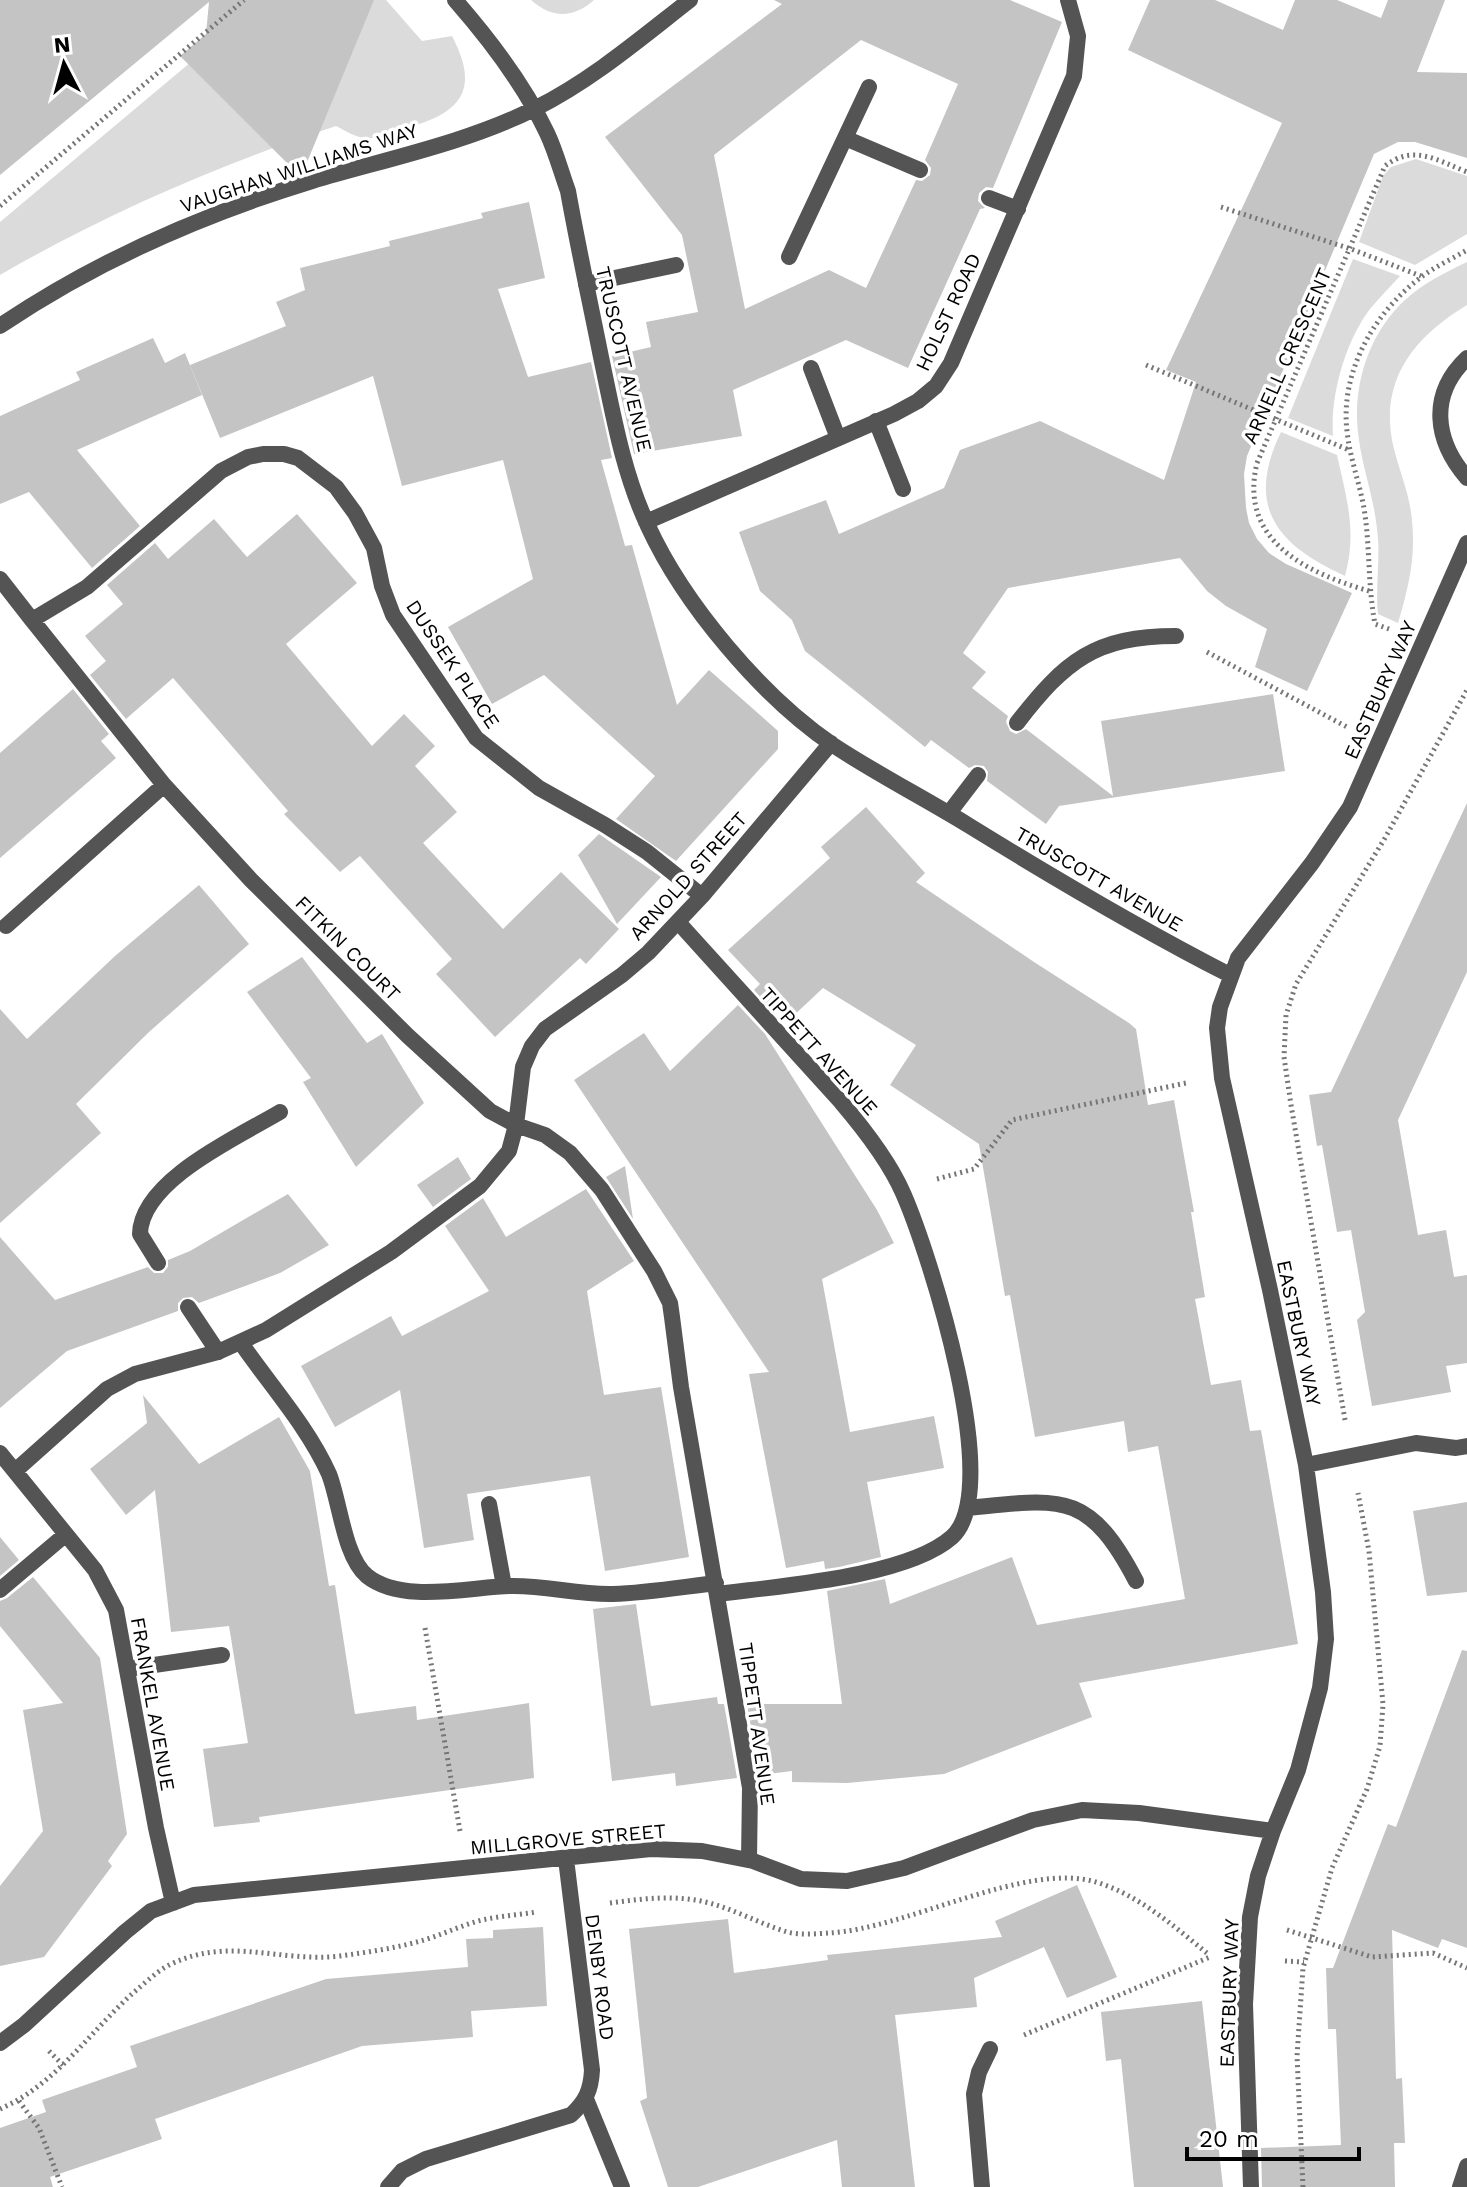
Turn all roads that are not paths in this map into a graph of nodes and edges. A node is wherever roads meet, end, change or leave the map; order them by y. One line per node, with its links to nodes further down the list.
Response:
1 (455, 0): 5 (street, TRUSCOTT AVENUE)
2 (690, 0): 5 (street, VAUGHAN WILLIAMS WAY)
3 (1068, 0): 9 (street, HOLST ROAD)
4 (869, 87): 6 (street)
5 (534, 109): 12 (street, TRUSCOTT AVENUE); 13 (street, VAUGHAN WILLIAMS WAY)
6 (845, 138): 7 (street); 10 (street)
7 (920, 170)
8 (989, 198): 9 (street)
9 (1018, 209): 16 (street, HOLST ROAD)
10 (789, 257)
11 (676, 265): 12 (street)
12 (586, 284): 20 (street, TRUSCOTT AVENUE)
13 (0, 326)
14 (1467, 358): 18 (street)
15 (811, 368): 17 (street)
16 (876, 421): 17 (street, HOLST ROAD); 19 (street)
17 (838, 438): 20 (street, HOLST ROAD)
18 (1467, 478)
19 (903, 489)
20 (646, 522): 26 (street, TRUSCOTT AVENUE)
21 (1467, 543): 33 (street, EASTBURY WAY)
22 (0, 579): 23 (street)
23 (32, 620): 28 (street, FITKIN COURT); 30 (street, DUSSEK PLACE)
24 (1176, 636): 25 (street)
25 (1017, 723)
26 (831, 743): 29 (street, TRUSCOTT AVENUE); 30 (street, ARNOLD STREET)
27 (978, 775): 29 (street)
28 (164, 785): 32 (street); 35 (street, FITKIN COURT)
29 (949, 813): 33 (street, TRUSCOTT AVENUE)
30 (702, 896): 31 (street, ARNOLD STREET)
31 (678, 922): 35 (street, ARNOLD STREET); 45 (street, TIPPETT AVENUE)
32 (6, 926)
33 (1230, 975): 42 (street, EASTBURY WAY)
34 (280, 1112): 36 (street)
35 (516, 1125): 38 (street, ARNOLD STREET); 49 (street, TIPPETT AVENUE)
36 (158, 1263)
37 (188, 1307): 39 (street)
38 (241, 1343): 39 (street, ARNOLD STREET); 48 (street)
39 (218, 1352): 43 (street, ARNOLD STREET)
40 (1467, 1446): 42 (street)
41 (0, 1453): 43 (street, FRANKEL AVENUE)
42 (1306, 1465): 53 (street, EASTBURY WAY)
43 (15, 1471): 46 (street, FRANKEL AVENUE)
44 (489, 1504): 48 (street)
45 (967, 1508): 47 (street); 49 (street, TIPPETT AVENUE)
46 (65, 1535): 50 (street); 52 (street, FRANKEL AVENUE)
47 (1136, 1581)
48 (504, 1586): 49 (street)
49 (717, 1589): 55 (street, TIPPETT AVENUE)
50 (0, 1590)
51 (222, 1655): 52 (street)
52 (127, 1669): 56 (street, FRANKEL AVENUE)
53 (1273, 1831): 55 (street, MILLGROVE STREET); 64 (street, EASTBURY WAY)
54 (566, 1859): 55 (street, MILLGROVE STREET); 56 (street, MILLGROVE STREET); 59 (street, DENBY ROAD)
55 (749, 1860)
56 (173, 1903): 57 (street, MILLGROVE STREET)
57 (0, 2043)
58 (990, 2049): 63 (street)
59 (586, 2099): 61 (street); 62 (street, DENBY ROAD)
60 (1467, 2166): 65 (street)
61 (388, 2187)
62 (622, 2187)
63 (982, 2187)
64 (1251, 2187)
65 (1460, 2187)

